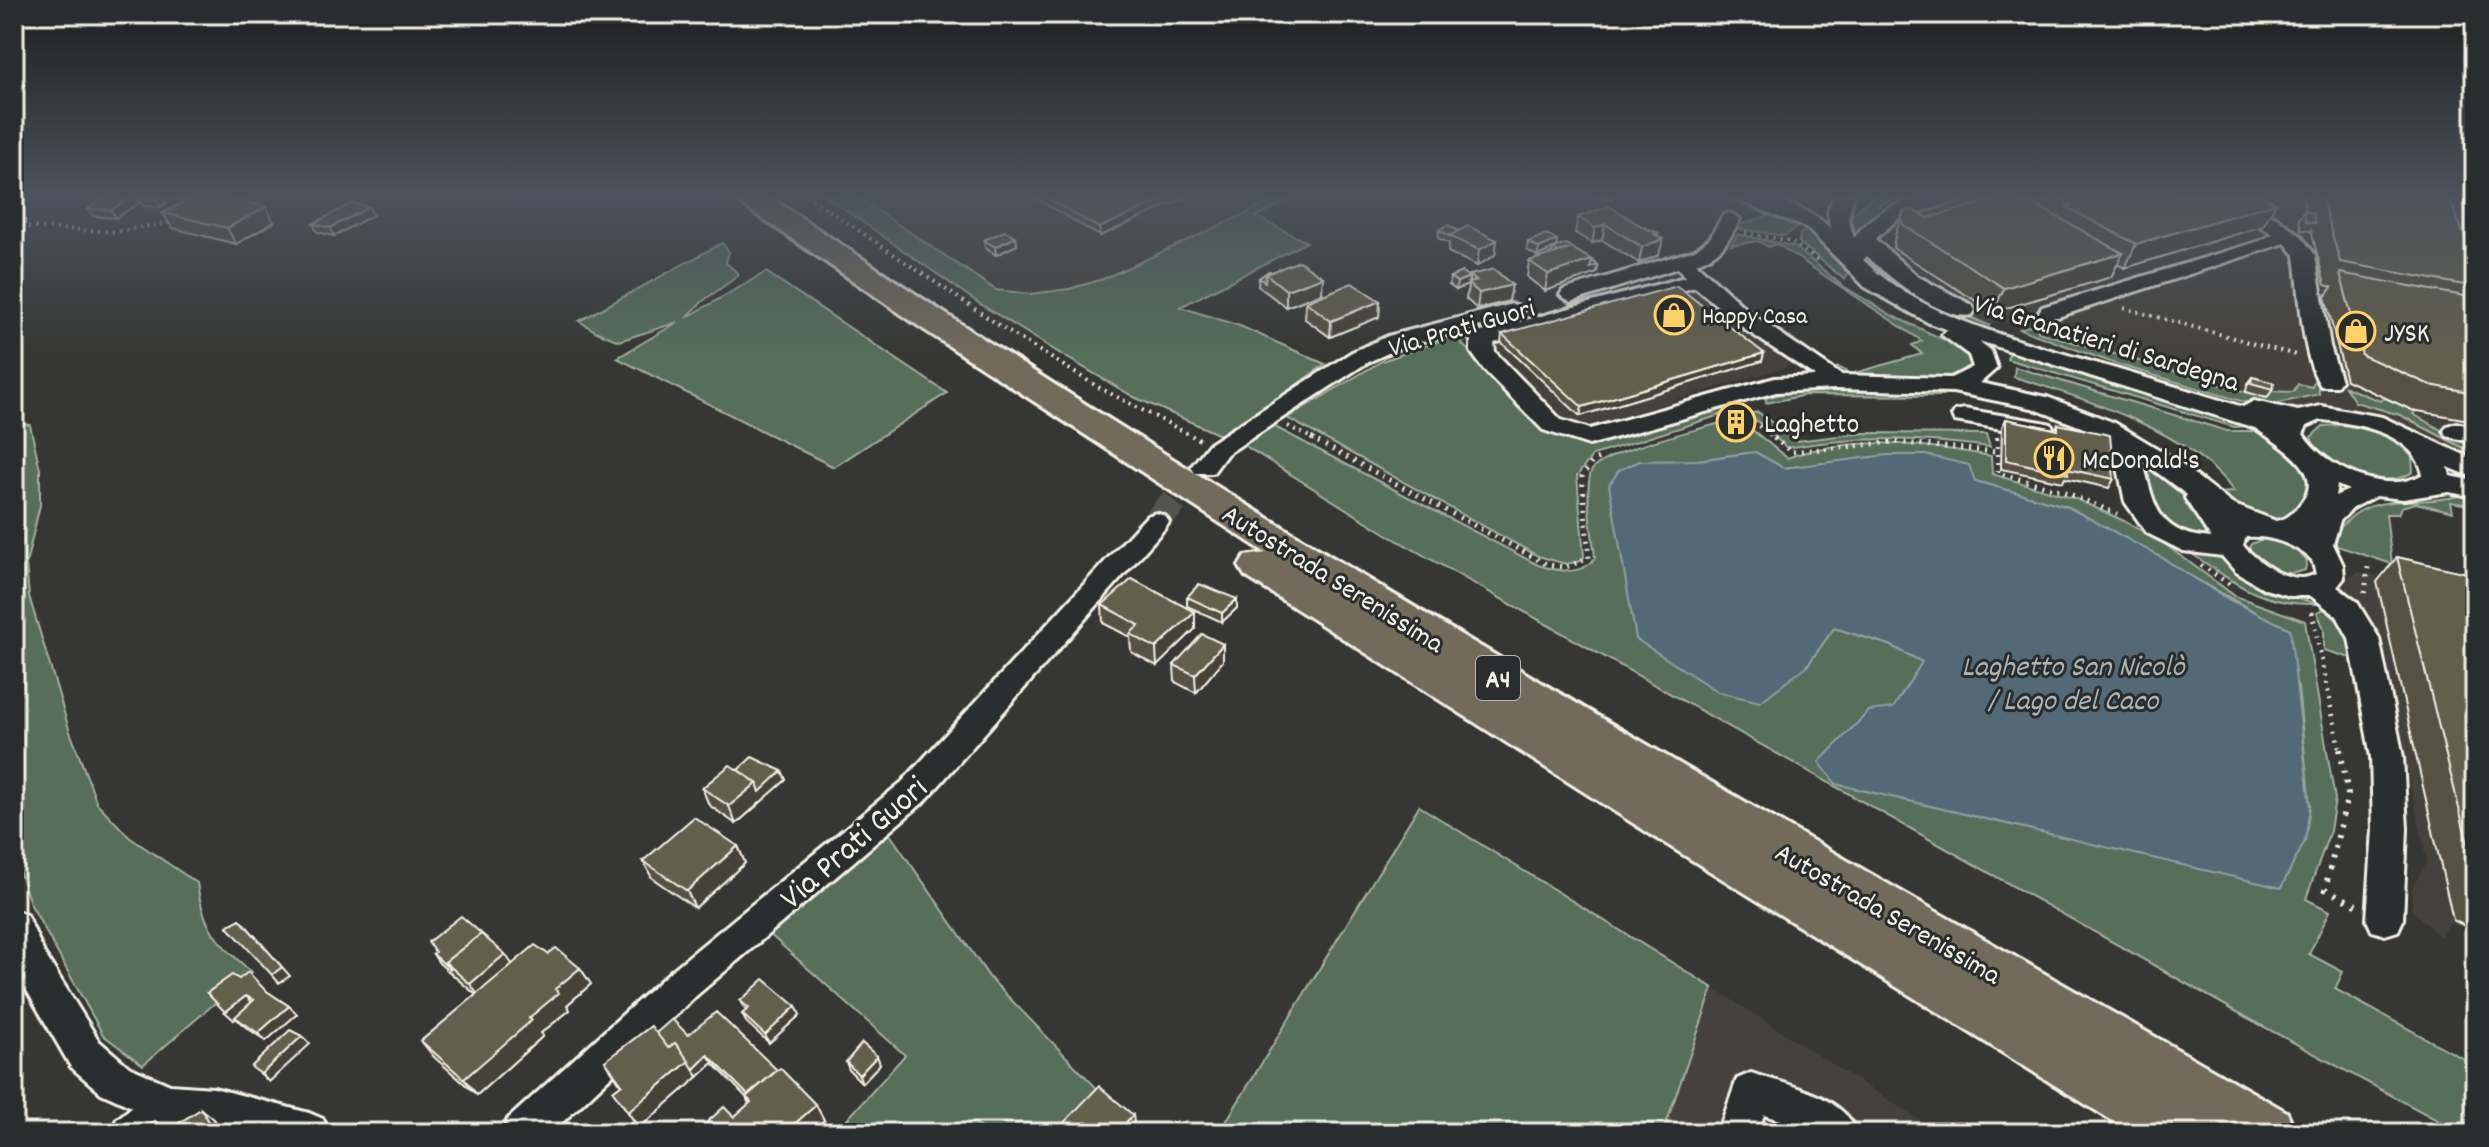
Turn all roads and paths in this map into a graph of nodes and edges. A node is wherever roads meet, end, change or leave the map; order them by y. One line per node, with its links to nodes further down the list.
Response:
1 (787, 249): 51 (highway, Autostrada Serenissima / A4)
2 (825, 249): 52 (highway, Autostrada Serenissima / A4)
3 (885, 249): 30 (path)
4 (1711, 249): 11 (street, Via Prati Guori)
5 (1839, 249): 12 (street, Via Granatieri di Sardegna)
6 (1852, 249): 18 (street)
7 (1871, 249): 18 (street)
8 (2256, 249): 14 (street)
9 (2299, 249): 13 (street)
10 (2114, 268): 14 (street)
11 (1690, 271): 20 (street); 22 (street); 23 (street, Via Prati Guori)
12 (1873, 282): 21 (street); 26 (street, Via Granatieri di Sardegna)
13 (2310, 282): 15 (street); 19 (street)
14 (2141, 284): 16 (street)
15 (2340, 294)
16 (2096, 298): 17 (street); 19 (path)
17 (2050, 312)
18 (2080, 357): 26 (street, Via Granatieri di Sardegna)
19 (2326, 372): 25 (street); 26 (street)
20 (1835, 382): 21 (street); 22 (street)
21 (1953, 385): 33 (street)
22 (1726, 400): 29 (path)
23 (1269, 416): 28 (path); 30 (street, Via Prati Guori)
24 (1964, 416): 38 (street)
25 (2376, 422): 26 (street, Via Granatieri di Sardegna); 27 (street, Via Granatieri di Sardegna)
26 (2307, 434): 34 (street, Via Granatieri di Sardegna); 37 (street)
27 (2414, 441): 31 (street); 32 (street, Via Granatieri di Sardegna)
28 (1614, 450)
29 (1996, 452)
30 (1211, 458)
31 (2475, 470)
32 (2429, 486): 34 (street, Via Granatieri di Sardegna); 35 (street)
33 (2190, 487): 37 (street); 38 (street)
34 (2371, 487): 39 (street)
35 (2475, 489)
36 (1156, 522): 48 (street, Via Prati Guori)
37 (2271, 529): 38 (street); 39 (street)
38 (2229, 545): 42 (street)
39 (2319, 551): 42 (street)
40 (2195, 561): 41 (path)
41 (2232, 586)
42 (2309, 598): 43 (street); 43 (path)
43 (2385, 920)
44 (14, 926): 45 (street)
45 (168, 1104): 46 (street); 47 (street)
46 (131, 1133)
47 (308, 1133)
48 (522, 1133)
49 (1738, 1133): 50 (street)
50 (1838, 1133)
51 (2187, 1133)
52 (2266, 1133)

